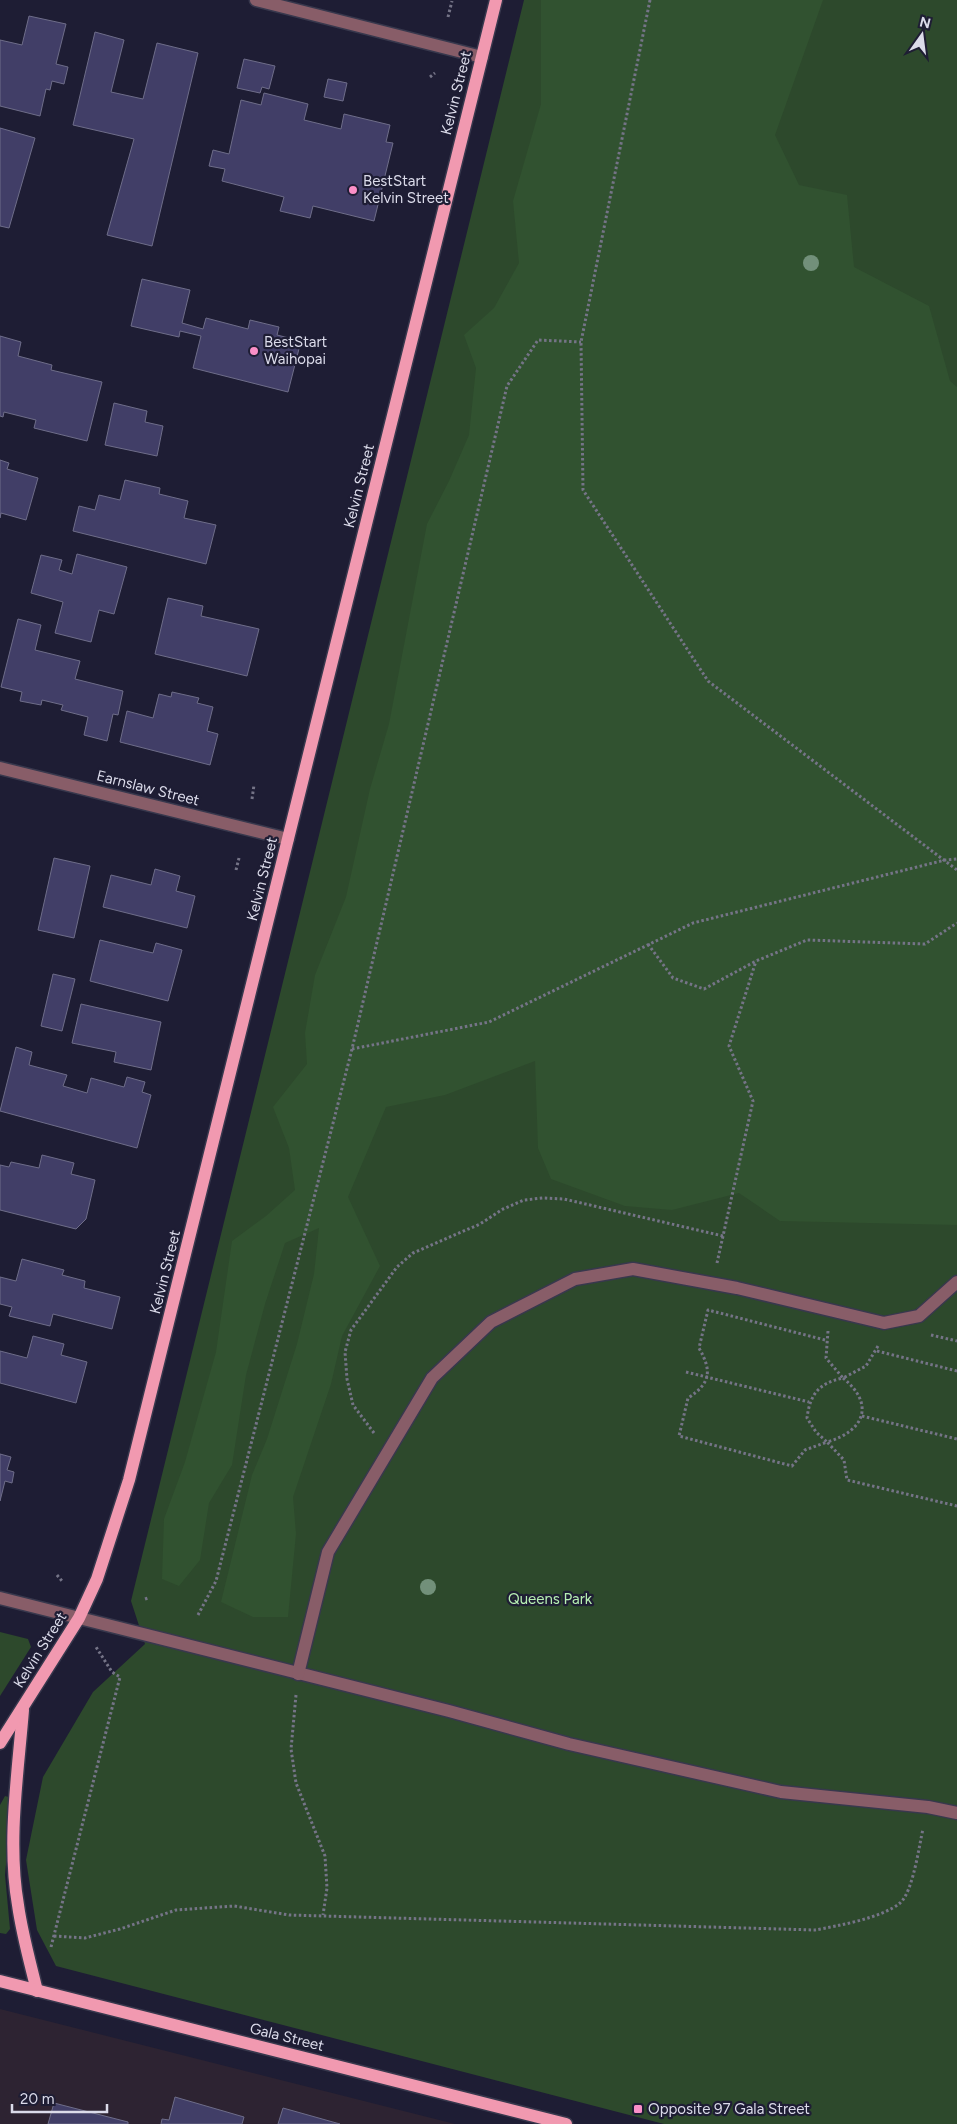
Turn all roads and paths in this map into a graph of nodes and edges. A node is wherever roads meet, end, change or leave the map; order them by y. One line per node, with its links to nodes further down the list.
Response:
1 (256, 0): 6 (street)
2 (496, 0): 6 (main road, Kelvin Street)
3 (650, 0): 9 (path)
4 (452, 1): 5 (path)
5 (448, 17)
6 (482, 56): 13 (main road, Kelvin Street)
7 (435, 73): 8 (path)
8 (430, 77)
9 (581, 342): 16 (path); 22 (path)
10 (0, 768): 13 (street, Earnslaw Street)
11 (254, 785): 12 (path)
12 (252, 800)
13 (288, 839): 44 (main road, Kelvin Street)
14 (239, 858): 17 (path)
15 (957, 859): 16 (path)
16 (945, 860): 18 (path); 20 (path)
17 (236, 870)
18 (957, 870)
19 (957, 923): 21 (path)
20 (648, 944): 21 (path); 22 (path)
21 (756, 960): 23 (path)
22 (352, 1049): 43 (path)
23 (723, 1236): 25 (path); 38 (path)
24 (957, 1282): 27 (street)
25 (712, 1284): 26 (street); 38 (street)
26 (833, 1312): 27 (street); 28 (path)
27 (884, 1323): 29 (path)
28 (825, 1340): 32 (path); 33 (path)
29 (877, 1351): 30 (path); 33 (path)
30 (957, 1371)
31 (686, 1372): 32 (path)
32 (708, 1377): 34 (path); 37 (path)
33 (843, 1378): 34 (path); 35 (path)
34 (809, 1402): 37 (path)
35 (862, 1416): 36 (path); 37 (path)
36 (957, 1439)
37 (827, 1442): 39 (path)
38 (389, 1450): 45 (street)
39 (957, 1506)
40 (57, 1575): 41 (path)
41 (62, 1581)
42 (0, 1598): 44 (street)
43 (198, 1615)
44 (79, 1618): 45 (street); 46 (main road, Kelvin Street); 51 (path)
45 (298, 1674): 48 (street); 50 (path)
46 (23, 1708): 47 (main road, Kelvin Street); 54 (main road)
47 (0, 1743)
48 (928, 1807): 49 (street); 50 (path)
49 (957, 1813)
50 (323, 1915): 51 (path)
51 (54, 1936): 52 (path)
52 (51, 1950)
53 (0, 1982): 54 (main road, Gala Street)
54 (37, 1991): 55 (main road, Gala Street)
55 (566, 2124)

